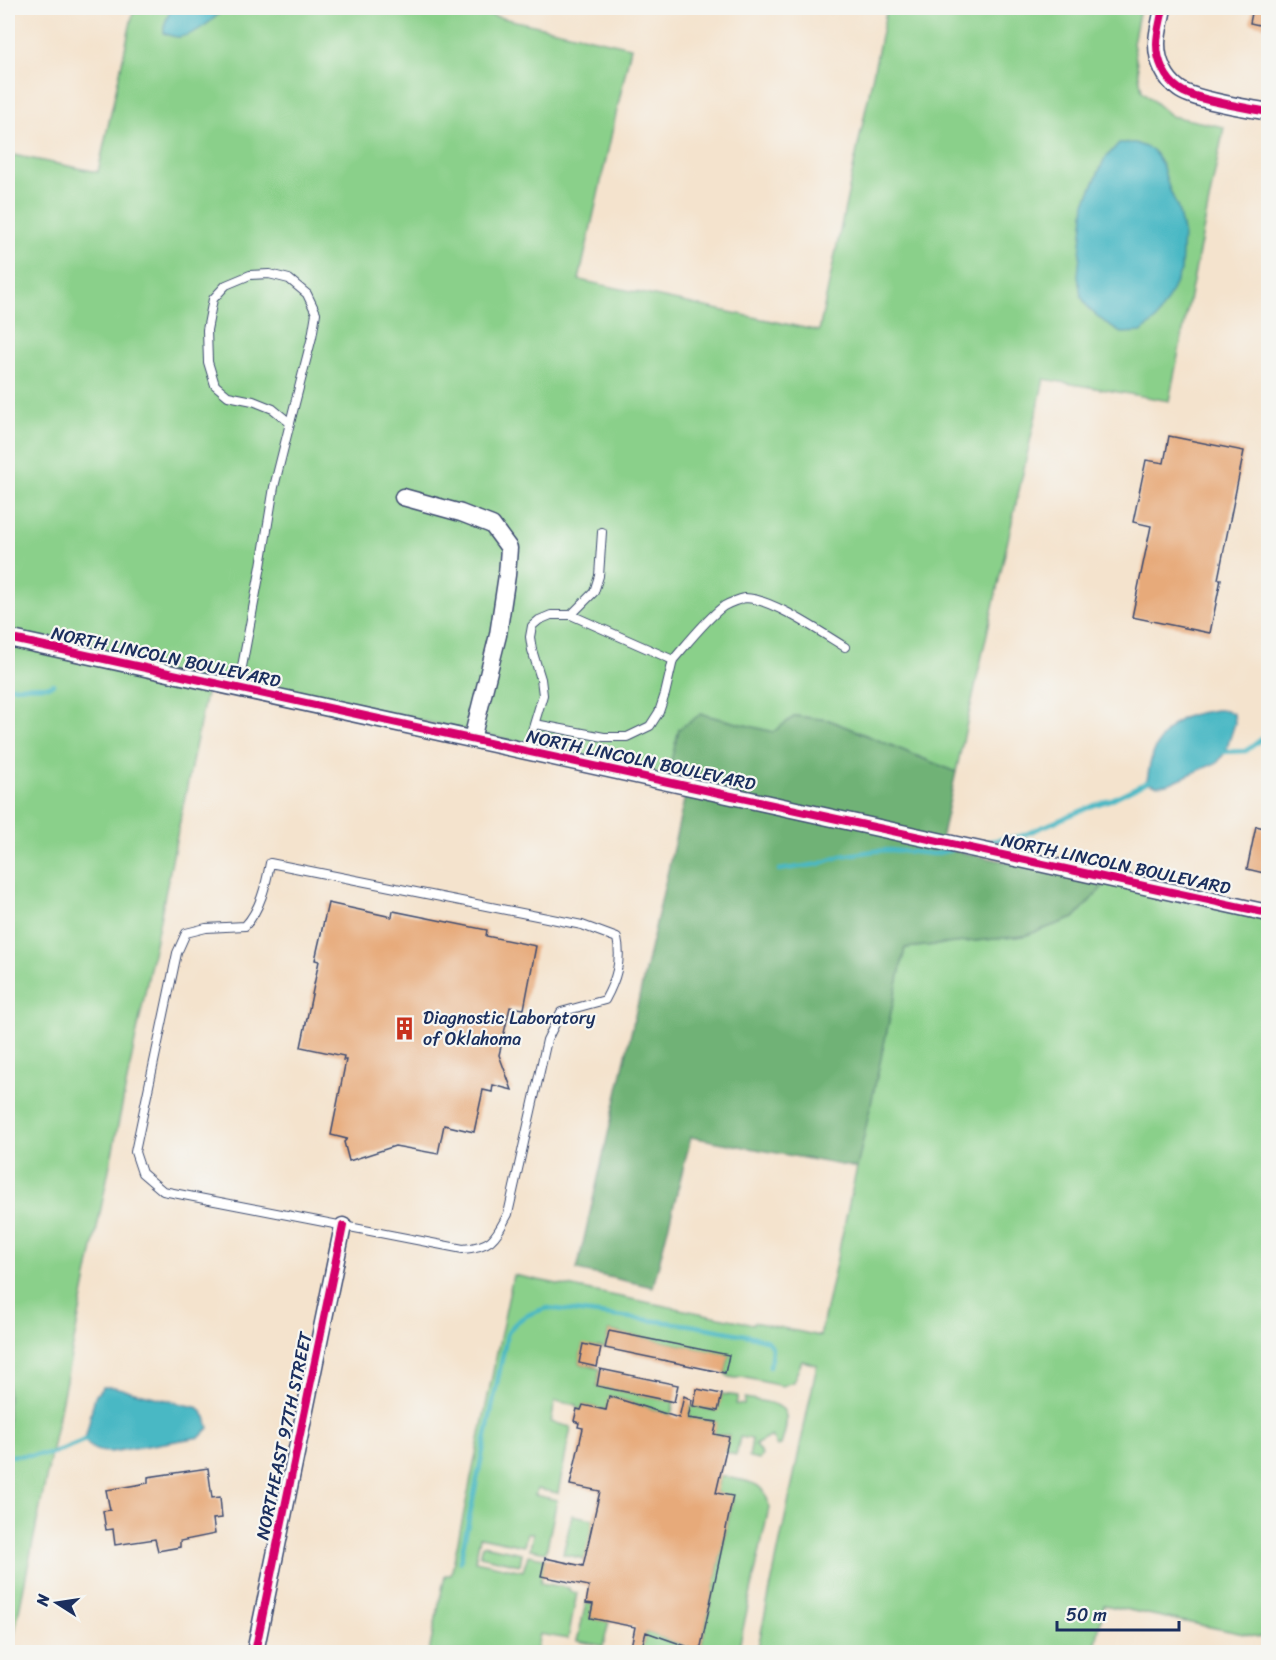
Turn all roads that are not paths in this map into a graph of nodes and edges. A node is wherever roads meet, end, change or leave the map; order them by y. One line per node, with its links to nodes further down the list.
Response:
1 (1163, 8): 2 (street)
2 (1269, 112)
3 (290, 423): 3 (lane); 10 (lane)
4 (403, 497): 12 (street)
5 (602, 532): 6 (lane)
6 (571, 615): 9 (lane); 11 (lane)
7 (8, 638): 10 (street, NORTH LINCOLN BOULEVARD)
8 (845, 646): 9 (lane)
9 (673, 660): 11 (lane)
10 (238, 688): 12 (street, NORTH LINCOLN BOULEVARD)
11 (535, 723): 13 (lane)
12 (472, 739): 13 (street, NORTH LINCOLN BOULEVARD)
13 (526, 751): 14 (street, NORTH LINCOLN BOULEVARD)
14 (1269, 913)
15 (343, 1226): 15 (lane); 16 (street, NORTHEAST 97TH STREET)
16 (255, 1653)

